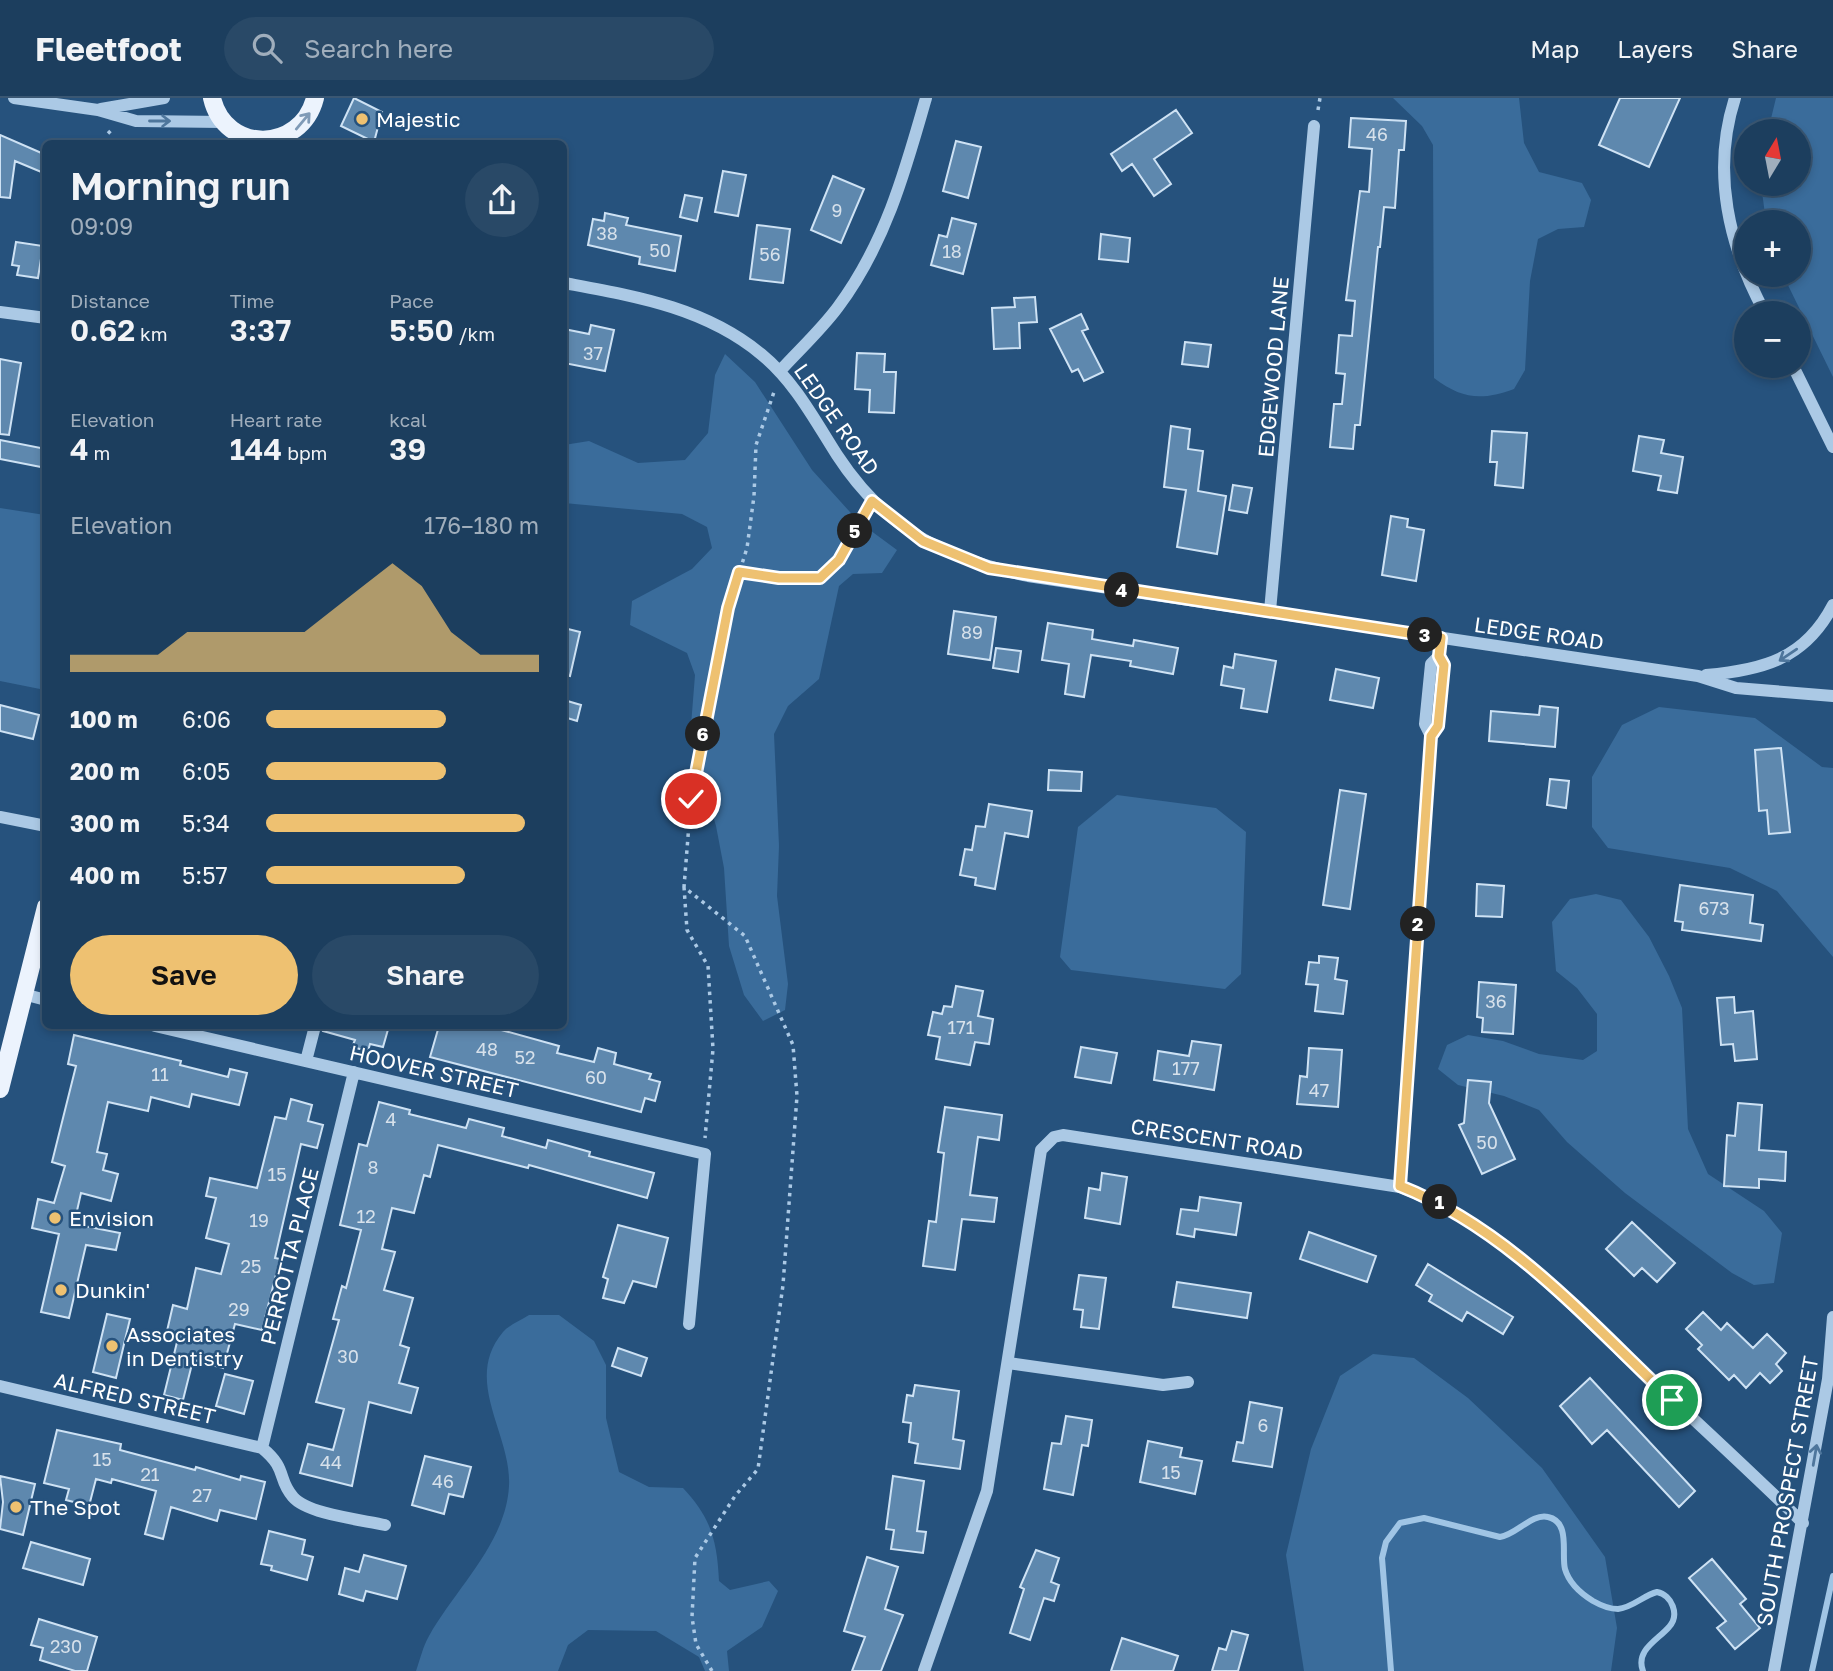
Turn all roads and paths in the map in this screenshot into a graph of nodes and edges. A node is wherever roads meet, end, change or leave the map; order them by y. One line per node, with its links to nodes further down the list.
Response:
1 (15, 98): 7 (street)
2 (164, 98): 8 (street)
3 (212, 98): 10 (main road)
4 (315, 98): 11 (main road, one-way to 4)
5 (926, 98): 16 (street)
6 (1735, 98): 13 (street)
7 (29, 99): 8 (street)
8 (98, 110): 10 (street, one-way to 10)
9 (1314, 126): 22 (street, EDGEWOOD LANE)
10 (229, 132): 11 (main road)
11 (280, 140)
12 (567, 284): 16 (street, LEDGE ROAD)
13 (1760, 301)
14 (0, 312): 15 (street)
15 (42, 317)
16 (780, 372): 19 (street, LEDGE ROAD); 20 (path)
17 (1799, 378): 18 (street)
18 (1833, 447)
19 (872, 501): 20 (path); 22 (street, LEDGE ROAD)
20 (739, 572): 30 (path)
21 (1833, 605): 26 (street, LEDGE ROAD, one-way to 26)
22 (1270, 611): 25 (street, LEDGE ROAD)
23 (1504, 628): 24 (path)
24 (1512, 629)
25 (1441, 638): 26 (street, LEDGE ROAD); 40 (street)
26 (1698, 676): 27 (street, LEDGE ROAD)
27 (1833, 696)
28 (0, 817): 29 (street)
29 (42, 825)
30 (684, 887): 39 (path); 49 (path)
31 (42, 921): 32 (main road)
32 (23, 994): 33 (street); 38 (main road)
33 (42, 999)
34 (168, 1029): 36 (street, HOOVER STREET)
35 (314, 1029): 36 (street)
36 (306, 1061): 37 (street, HOOVER STREET)
37 (354, 1072): 39 (street, HOOVER STREET); 46 (street, PERROTTA PLACE)
38 (0, 1089)
39 (705, 1154): 42 (street)
40 (1400, 1186): 43 (street, CRESCENT ROAD); 47 (street, CRESCENT ROAD)
41 (1833, 1317): 47 (street, SOUTH PROSPECT STREET, one-way to 41)
42 (689, 1324)
43 (1009, 1363): 44 (street); 50 (street, CRESCENT ROAD)
44 (1188, 1382)
45 (0, 1385): 46 (street, ALFRED STREET)
46 (262, 1448): 48 (street)
47 (1803, 1523): 51 (street, SOUTH PROSPECT STREET)
48 (385, 1525)
49 (712, 1671)
50 (924, 1671)
51 (1774, 1671)

